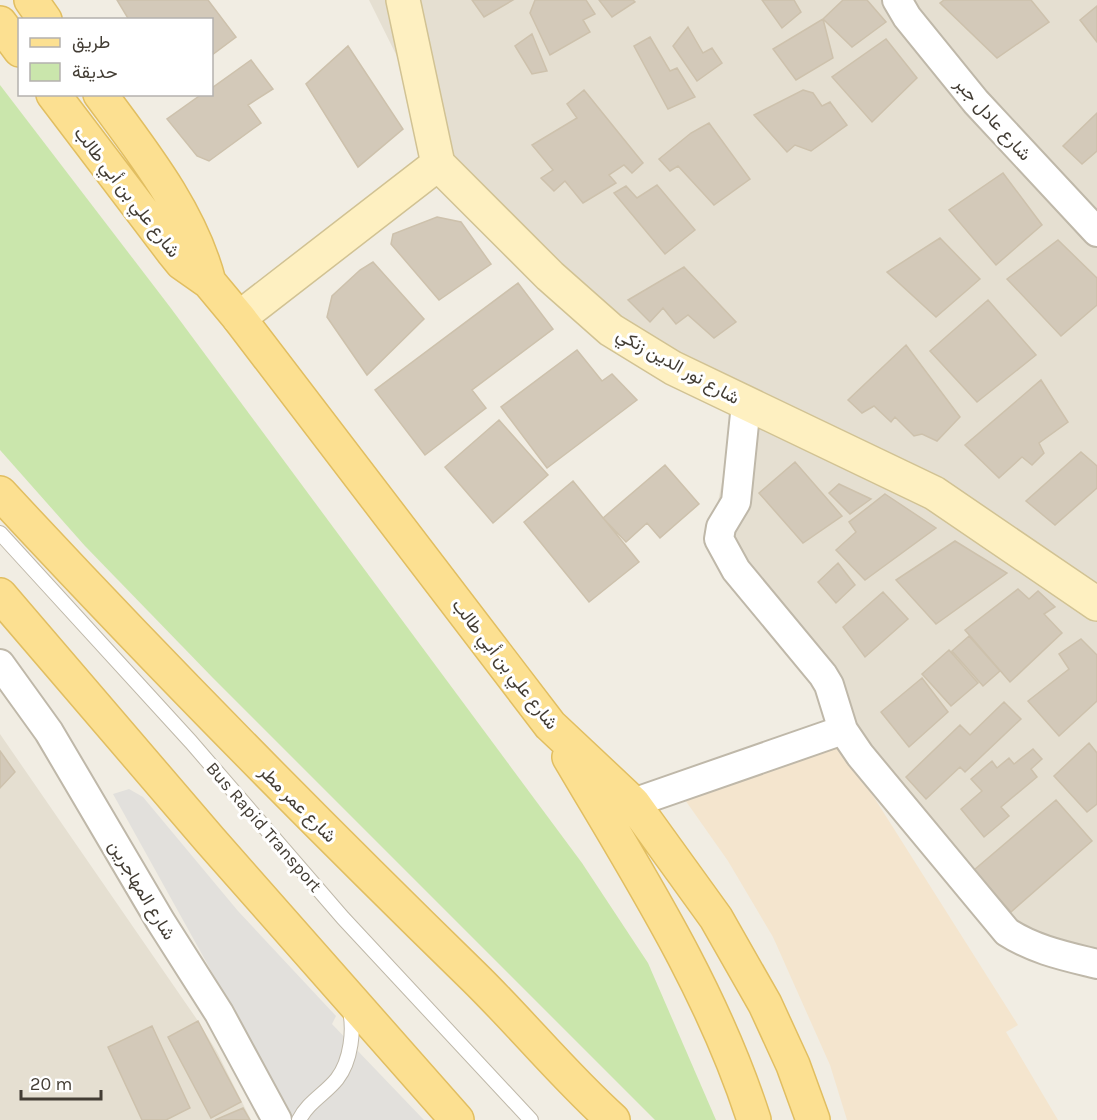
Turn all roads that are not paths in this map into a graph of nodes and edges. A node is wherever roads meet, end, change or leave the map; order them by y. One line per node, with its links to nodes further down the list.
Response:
1 (31, 0): 4 (main road)
2 (403, 0): 9 (street)
3 (897, 0): 10 (street, شارع عادل جبر)
4 (44, 18)
5 (0, 24): 6 (main road)
6 (18, 47)
7 (55, 96): 11 (main road, شارع علي بن أبي طالب)
8 (101, 96): 11 (main road, شارع علي بن أبي طالب)
9 (438, 164): 12 (street); 13 (street, شارع نور الدين زنكي)
10 (1097, 231)
11 (209, 282): 12 (main road, شارع علي بن أبي طالب)
12 (238, 318): 20 (main road, شارع علي بن أبي طالب)
13 (746, 404): 17 (street, شارع نور الدين زنكي); 19 (street)
14 (0, 492): 23 (main road, شارع عمر مطر)
15 (0, 533): 27 (lane, Bus Rapid Transport)
16 (0, 595): 22 (main road)
17 (1097, 604)
18 (0, 664): 25 (street, شارع المهاجرين)
19 (843, 730): 20 (street); 21 (street)
20 (620, 812): 28 (main road); 29 (main road)
21 (1097, 964)
22 (345, 994): 24 (main road); 26 (lane)
23 (608, 1115)
24 (456, 1118)
25 (277, 1120)
26 (299, 1120)
27 (531, 1120)
28 (754, 1120)
29 (813, 1120)

